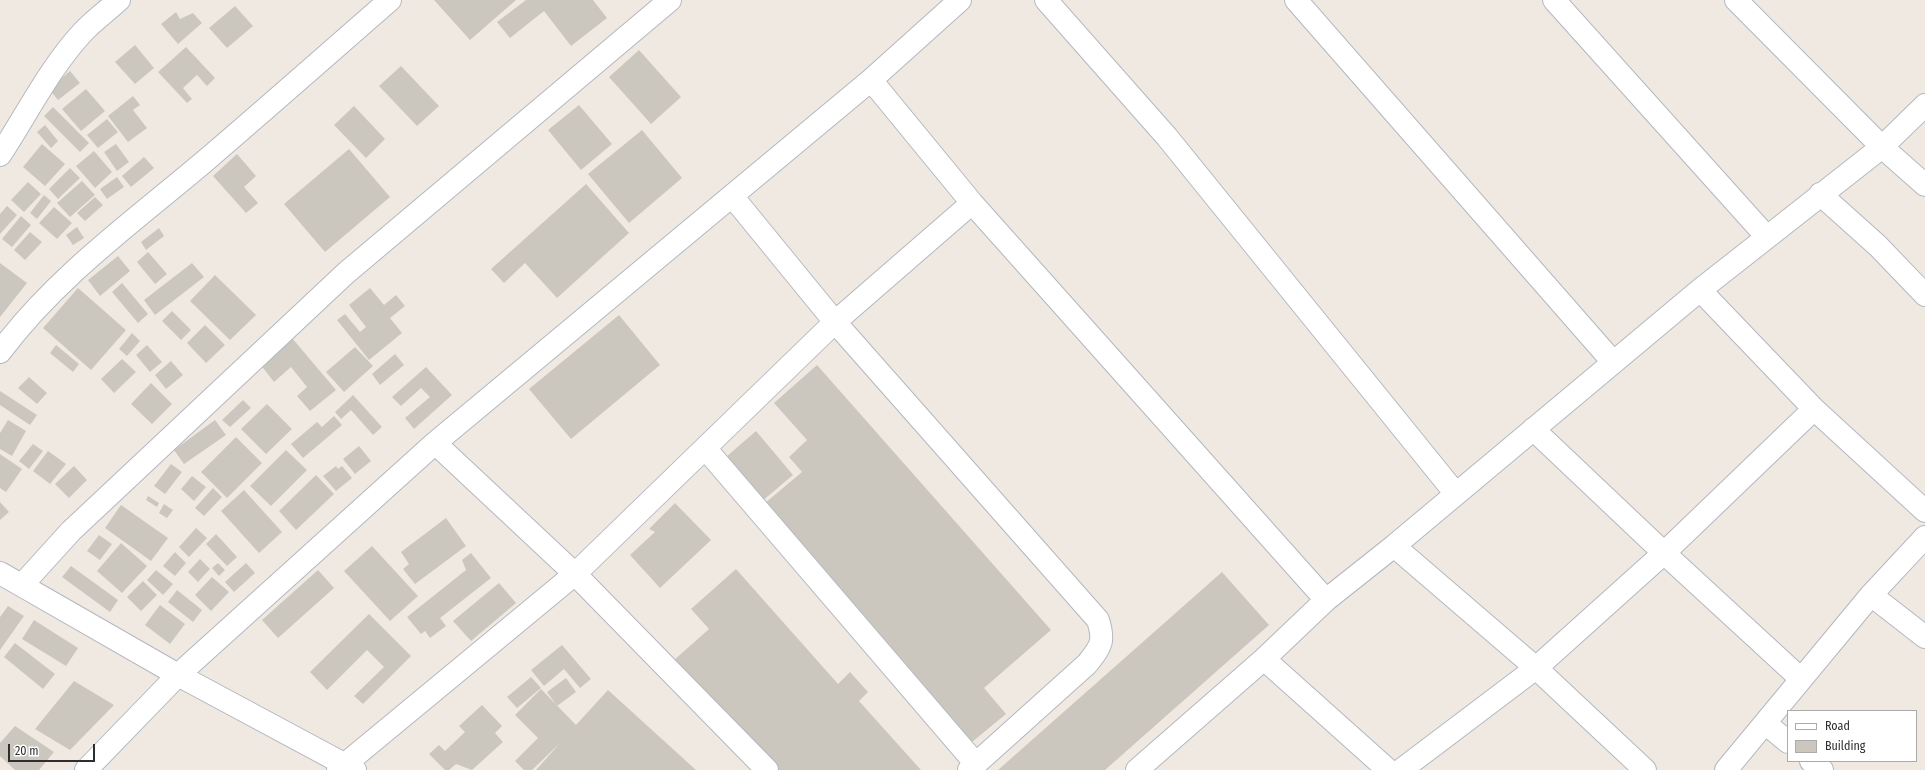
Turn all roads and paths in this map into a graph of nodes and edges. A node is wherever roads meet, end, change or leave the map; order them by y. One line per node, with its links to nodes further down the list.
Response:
1 (119, 0): 12 (street)
2 (390, 0): 21 (street)
3 (670, 0): 34 (street)
4 (960, 0): 9 (street)
5 (1046, 0): 27 (street)
6 (1554, 0): 17 (street)
7 (1736, 0): 11 (street)
8 (1301, 1): 22 (street)
9 (872, 80): 15 (street); 16 (street)
10 (1925, 105): 11 (street)
11 (1882, 147): 13 (street); 14 (street)
12 (0, 155)
13 (1925, 184)
14 (1820, 194): 17 (street); 19 (street)
15 (732, 196): 20 (street); 25 (street)
16 (972, 203): 20 (street); 36 (street)
17 (1766, 236): 18 (street)
18 (1700, 290): 22 (street); 23 (street)
19 (1925, 295)
20 (835, 322): 26 (street); 45 (street)
21 (0, 352)
22 (1614, 362): 24 (street)
23 (1814, 409): 28 (street); 31 (street)
24 (1533, 429): 27 (street); 31 (street)
25 (435, 443): 33 (street); 40 (street)
26 (705, 448): 33 (street); 45 (street)
27 (1456, 494): 30 (street)
28 (1925, 511)
29 (1925, 537): 35 (street)
30 (1394, 546): 36 (street); 39 (street)
31 (1664, 553): 39 (street); 41 (street)
32 (0, 573): 34 (street)
33 (575, 574): 46 (street); 48 (street)
34 (22, 585): 40 (street)
35 (1871, 595): 37 (street); 41 (street)
36 (1326, 600): 38 (street)
37 (1925, 637)
38 (1264, 659): 49 (street); 50 (street)
39 (1536, 668): 51 (street); 52 (street)
40 (178, 675): 46 (street); 47 (street)
41 (1801, 679): 42 (street)
42 (1765, 723): 43 (street); 53 (street)
43 (1787, 741)
44 (1812, 762): 54 (street)
45 (972, 767)
46 (346, 768)
47 (86, 770)
48 (767, 770)
49 (1137, 770)
50 (1388, 770)
51 (1401, 770)
52 (1645, 770)
53 (1726, 770)
54 (1822, 770)

